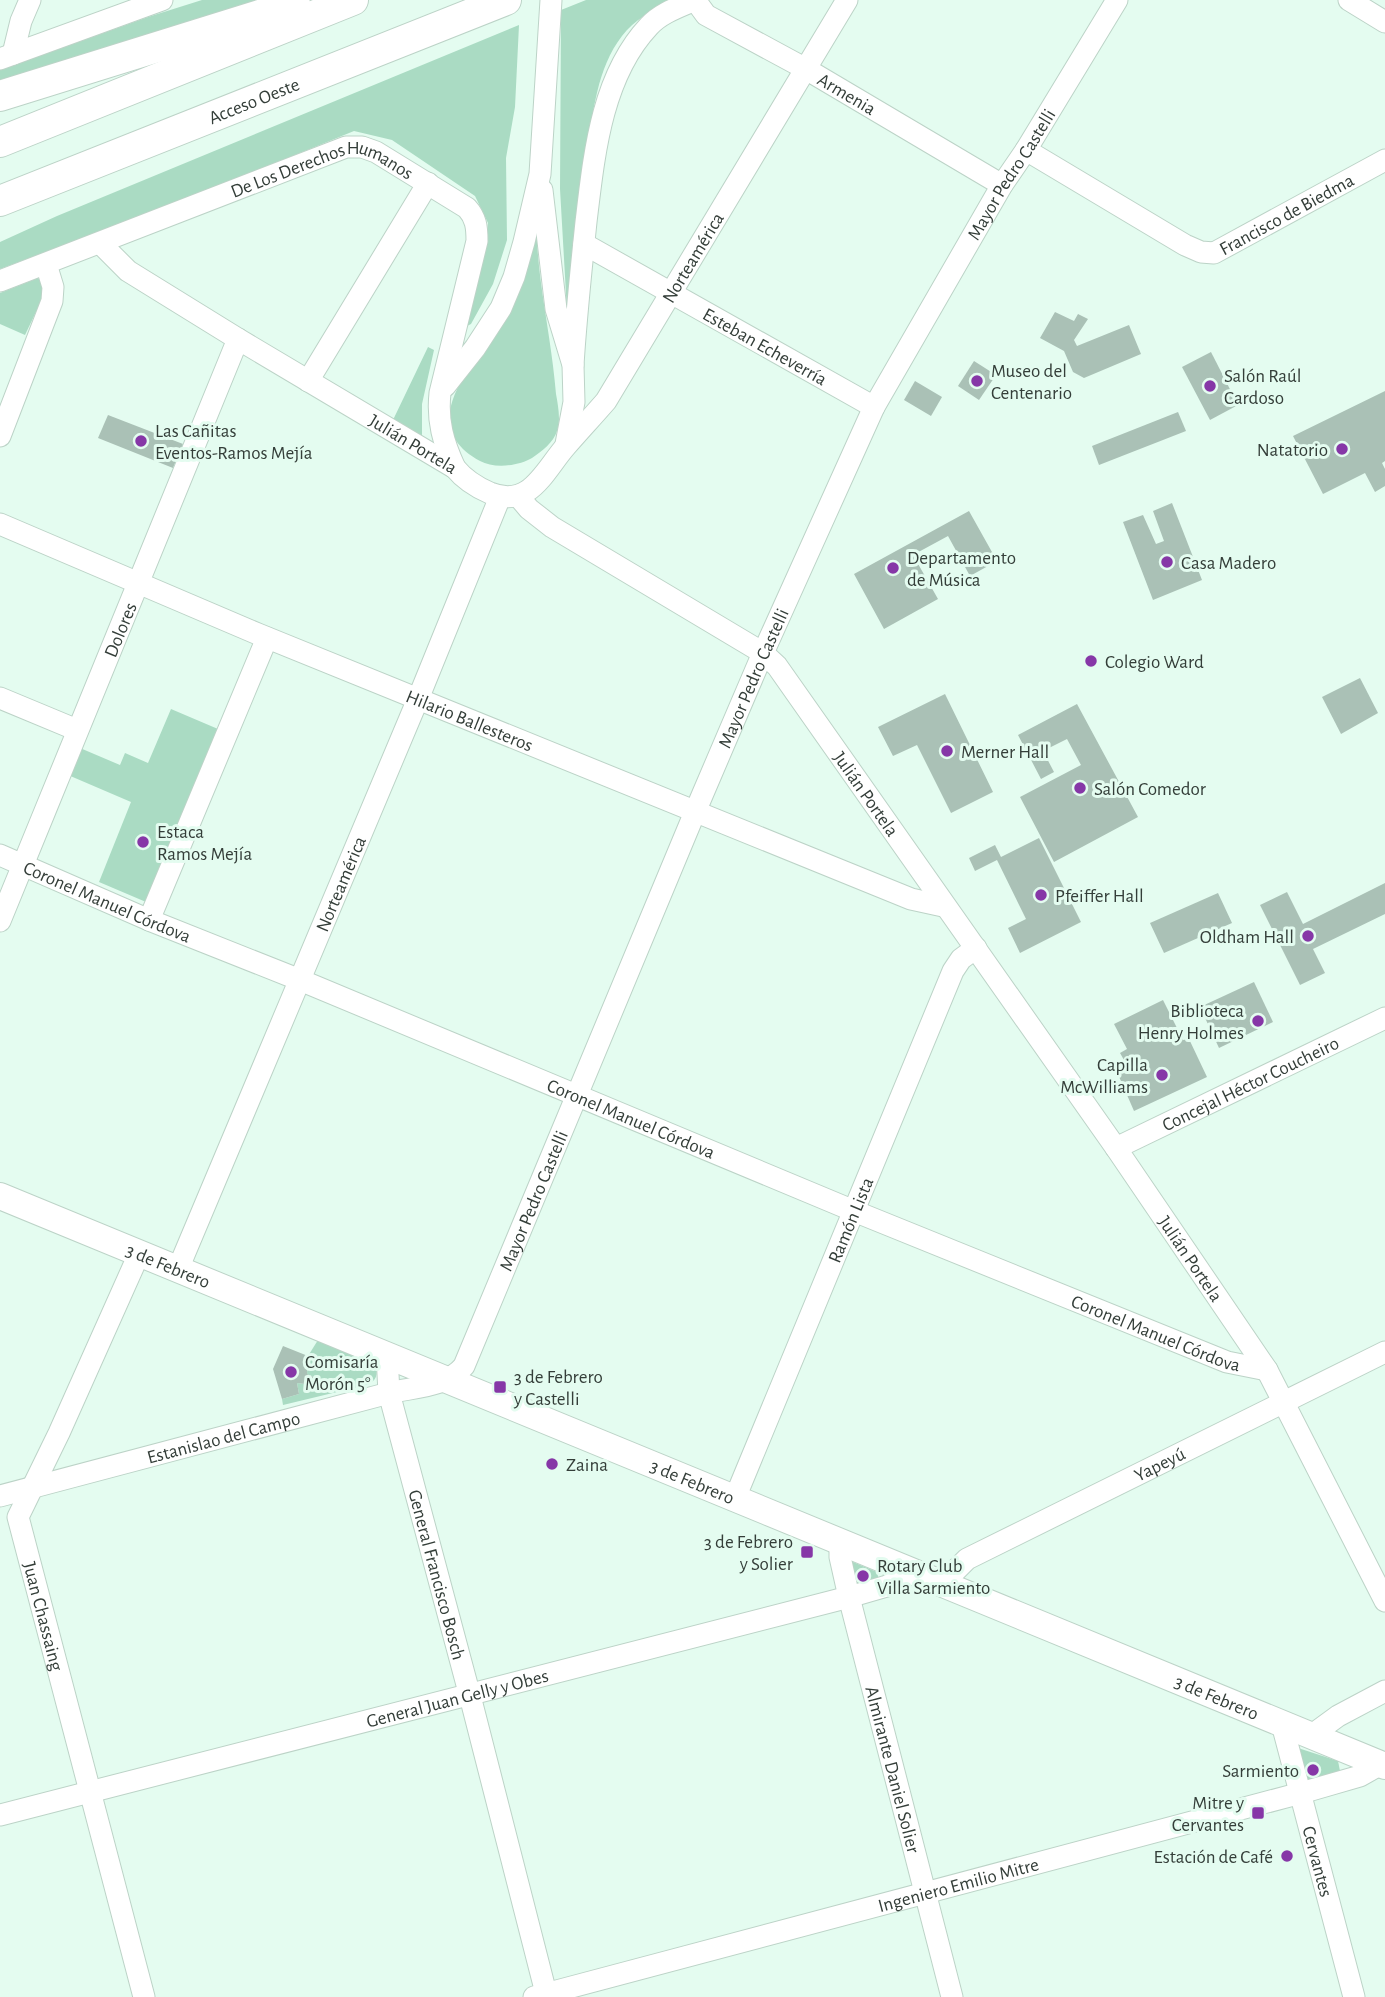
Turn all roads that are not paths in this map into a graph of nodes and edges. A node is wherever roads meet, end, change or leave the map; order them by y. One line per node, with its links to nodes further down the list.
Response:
1 (30, 0): 12 (street)
2 (162, 0): 12 (street)
3 (309, 0): 14 (highway)
4 (354, 0): 16 (highway)
5 (506, 0): 15 (highway, Acceso Oeste)
6 (551, 0): 19 (street)
7 (695, 0): 13 (street, Armenia); 25 (street)
8 (847, 0): 13 (street, Norteamérica)
9 (1117, 0): 17 (street, Mayor Pedro Castelli)
10 (1349, 0): 11 (street)
11 (1385, 22)
12 (7, 57)
13 (806, 69): 21 (street, Armenia); 28 (street, Norteamérica)
14 (0, 96)
15 (215, 115): 22 (highway, Acceso Oeste); 23 (highway)
16 (0, 142)
17 (1026, 150): 18 (street, Francisco de Biedma); 21 (street, Mayor Pedro Castelli)
18 (1385, 160)
19 (540, 174): 30 (street); 32 (street)
20 (428, 183): 24 (street, De Los Derechos Humanos); 31 (street); 32 (street, De Los Derechos Humanos)
21 (1002, 185): 33 (street, Mayor Pedro Castelli)
22 (0, 201)
23 (0, 222)
24 (100, 243): 26 (street, De Los Derechos Humanos); 29 (street, Julián Portela)
25 (584, 244): 28 (street, Esteban Echeverría); 30 (street)
26 (46, 264): 27 (street, De Los Derechos Humanos); 34 (street)
27 (0, 281)
28 (672, 292): 33 (street, Esteban Echeverría); 35 (street, Norteamérica)
29 (238, 339): 31 (street, Julián Portela); 39 (street, Dolores)
30 (573, 365): 35 (street)
31 (308, 381): 36 (street, Julián Portela)
32 (440, 393): 36 (street, De Los Derechos Humanos)
33 (874, 407): 41 (street, Mayor Pedro Castelli)
34 (0, 436)
35 (566, 446): 37 (street, Norteamérica)
36 (455, 468): 37 (street, Julián Portela)
37 (508, 496): 41 (street, Julián Portela); 43 (street, Norteamérica)
38 (0, 524): 39 (street, Hilario Ballesteros)
39 (141, 583): 40 (street, Hilario Ballesteros); 44 (street, Dolores)
40 (267, 638): 43 (street, Hilario Ballesteros); 49 (street)
41 (763, 653): 45 (street, Mayor Pedro Castelli); 48 (street, Julián Portela)
42 (0, 698): 44 (street)
43 (418, 699): 45 (street, Hilario Ballesteros); 52 (street, Norteamérica)
44 (77, 730): 47 (street, Dolores)
45 (695, 812): 48 (street, Hilario Ballesteros); 54 (street, Mayor Pedro Castelli)
46 (0, 855): 47 (street, Coronel Manuel Córdova)
47 (23, 864): 49 (street, Coronel Manuel Córdova); 50 (street, Dolores)
48 (943, 906): 51 (street, Julián Portela)
49 (149, 920): 52 (street, Coronel Manuel Córdova)
50 (0, 921)
51 (976, 948): 55 (street, Julián Portela); 57 (street, Ramón Lista)
52 (300, 980): 54 (street, Coronel Manuel Córdova); 59 (street, Norteamérica)
53 (1385, 1018): 55 (street, Concejal Héctor Coucheiro)
54 (577, 1095): 57 (street, Coronel Manuel Córdova); 63 (street, Mayor Pedro Castelli)
55 (1116, 1148): 62 (street, Julián Portela)
56 (0, 1196): 58 (main road, 3 de Febrero)
57 (854, 1211): 62 (street, Coronel Manuel Córdova); 68 (street, Ramón Lista)
58 (139, 1254): 59 (main road, 3 de Febrero); 66 (street, Juan Chassaing)
59 (178, 1269): 61 (main road, 3 de Febrero)
60 (1385, 1352): 65 (street, Yapeyú)
61 (387, 1355): 63 (main road, 3 de Febrero); 64 (street, General Francisco Bosch)
62 (1267, 1370): 65 (street, Julián Portela)
63 (447, 1380): 64 (street, Estanislao del Campo); 68 (main road, 3 de Febrero)
64 (388, 1393): 66 (street, Estanislao del Campo); 75 (street, General Francisco Bosch)
65 (1284, 1401): 71 (street, Yapeyú); 73 (street, Julián Portela)
66 (32, 1487): 67 (street, Estanislao del Campo); 79 (street, Juan Chassaing)
67 (0, 1496)
68 (735, 1498): 69 (main road, 3 de Febrero)
69 (840, 1542): 70 (main road, 3 de Febrero); 72 (street, Almirante Daniel Solier)
70 (913, 1572): 71 (main road, 3 de Febrero); 72 (street, General Juan Gelly y Obes)
71 (943, 1584): 76 (main road, 3 de Febrero)
72 (849, 1597): 75 (street, General Juan Gelly y Obes); 82 (street, Almirante Daniel Solier)
73 (1385, 1601)
74 (1385, 1691): 77 (street)
75 (470, 1696): 79 (street, General Juan Gelly y Obes); 83 (street, General Francisco Bosch)
76 (1282, 1724): 77 (main road, 3 de Febrero); 80 (street, Cervantes)
77 (1311, 1735): 78 (main road, 3 de Febrero)
78 (1383, 1765): 80 (street, Ingeniero Emilio Mitre)
79 (91, 1791): 81 (street, General Juan Gelly y Obes); 84 (street, Juan Chassaing)
80 (1301, 1793): 82 (street, Ingeniero Emilio Mitre); 86 (street, Cervantes)
81 (0, 1815)
82 (925, 1892): 83 (street, Ingeniero Emilio Mitre); 85 (street, Almirante Daniel Solier)
83 (542, 1996)
84 (144, 1997)
85 (952, 1997)
86 (1354, 1997)

